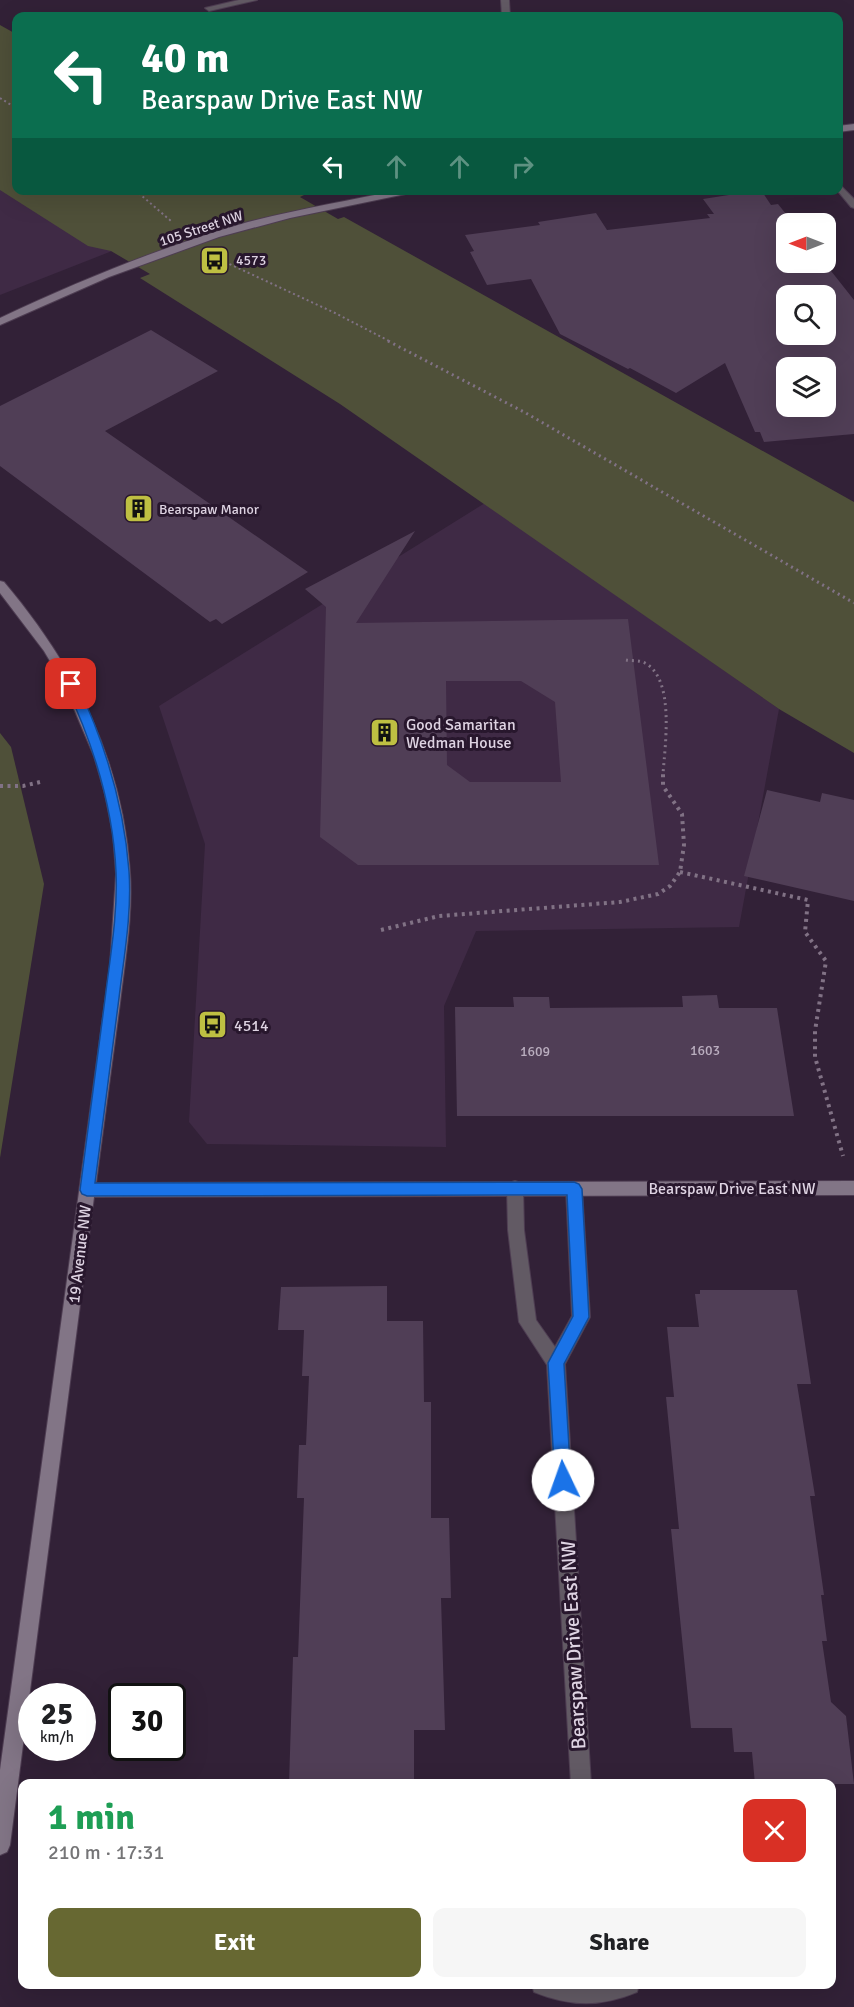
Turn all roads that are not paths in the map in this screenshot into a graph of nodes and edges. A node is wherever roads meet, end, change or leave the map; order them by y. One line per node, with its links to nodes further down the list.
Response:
1 (253, 0): 2 (street)
2 (208, 8)
3 (843, 192): 5 (street)
4 (394, 195): 6 (street, 105 Street NW)
5 (854, 205)
6 (0, 322)
7 (0, 585): 11 (street, 19 Avenue NW)
8 (515, 1188): 10 (street, Bearspaw Drive East NW); 11 (street, Bearspaw Drive East NW); 12 (street)
9 (852, 1188): 10 (street, Bearspaw Drive East NW)
10 (574, 1189): 12 (street)
11 (87, 1190): 14 (street, 19 Avenue NW)
12 (556, 1363): 13 (street, Bearspaw Drive East NW)
13 (581, 1779)
14 (0, 1845)
15 (550, 1989): 16 (street)
16 (622, 1989)

